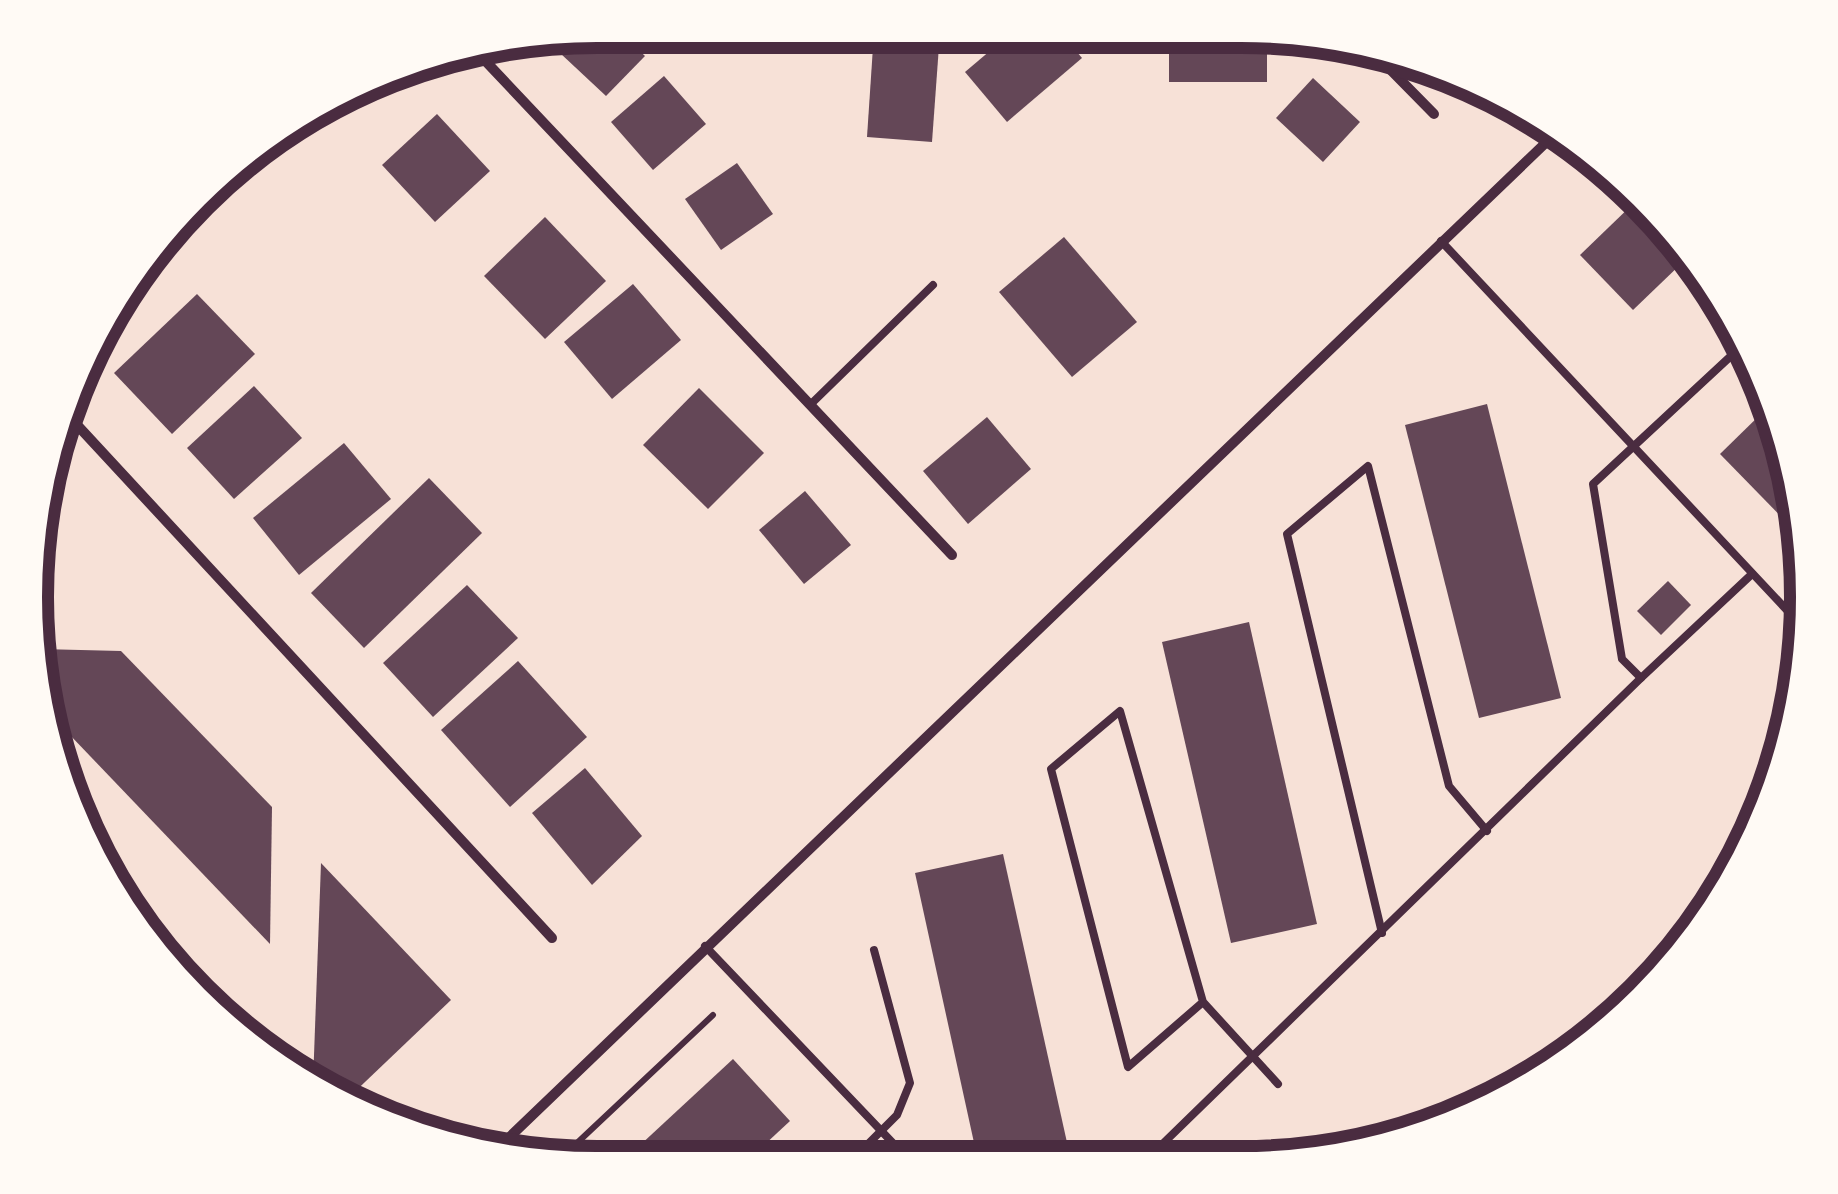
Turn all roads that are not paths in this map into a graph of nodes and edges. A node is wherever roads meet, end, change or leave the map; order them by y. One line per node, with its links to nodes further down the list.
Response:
1 (484, 59): 8 (street)
2 (1388, 68): 3 (street)
3 (1434, 114)
4 (1547, 141): 5 (street)
5 (1441, 241): 10 (lane); 18 (street)
6 (932, 285): 8 (lane)
7 (1734, 353): 10 (lane)
8 (810, 404): 11 (street)
9 (76, 424): 17 (street)
10 (1634, 447): 12 (lane); 14 (lane)
11 (952, 555)
12 (1752, 574): 13 (lane); 14 (lane)
13 (1790, 614)
14 (1641, 678): 15 (lane)
15 (1487, 831): 16 (lane); 16 (lane)
16 (1382, 932): 21 (lane)
17 (552, 938)
18 (704, 946): 23 (lane); 24 (street)
19 (874, 950): 23 (lane)
20 (1203, 1002): 20 (lane); 21 (lane)
21 (1254, 1056): 22 (lane); 27 (lane)
22 (1278, 1084)
23 (881, 1132): 25 (lane); 26 (lane)
24 (507, 1139)
25 (867, 1146)
26 (895, 1146)
27 (1161, 1146)

